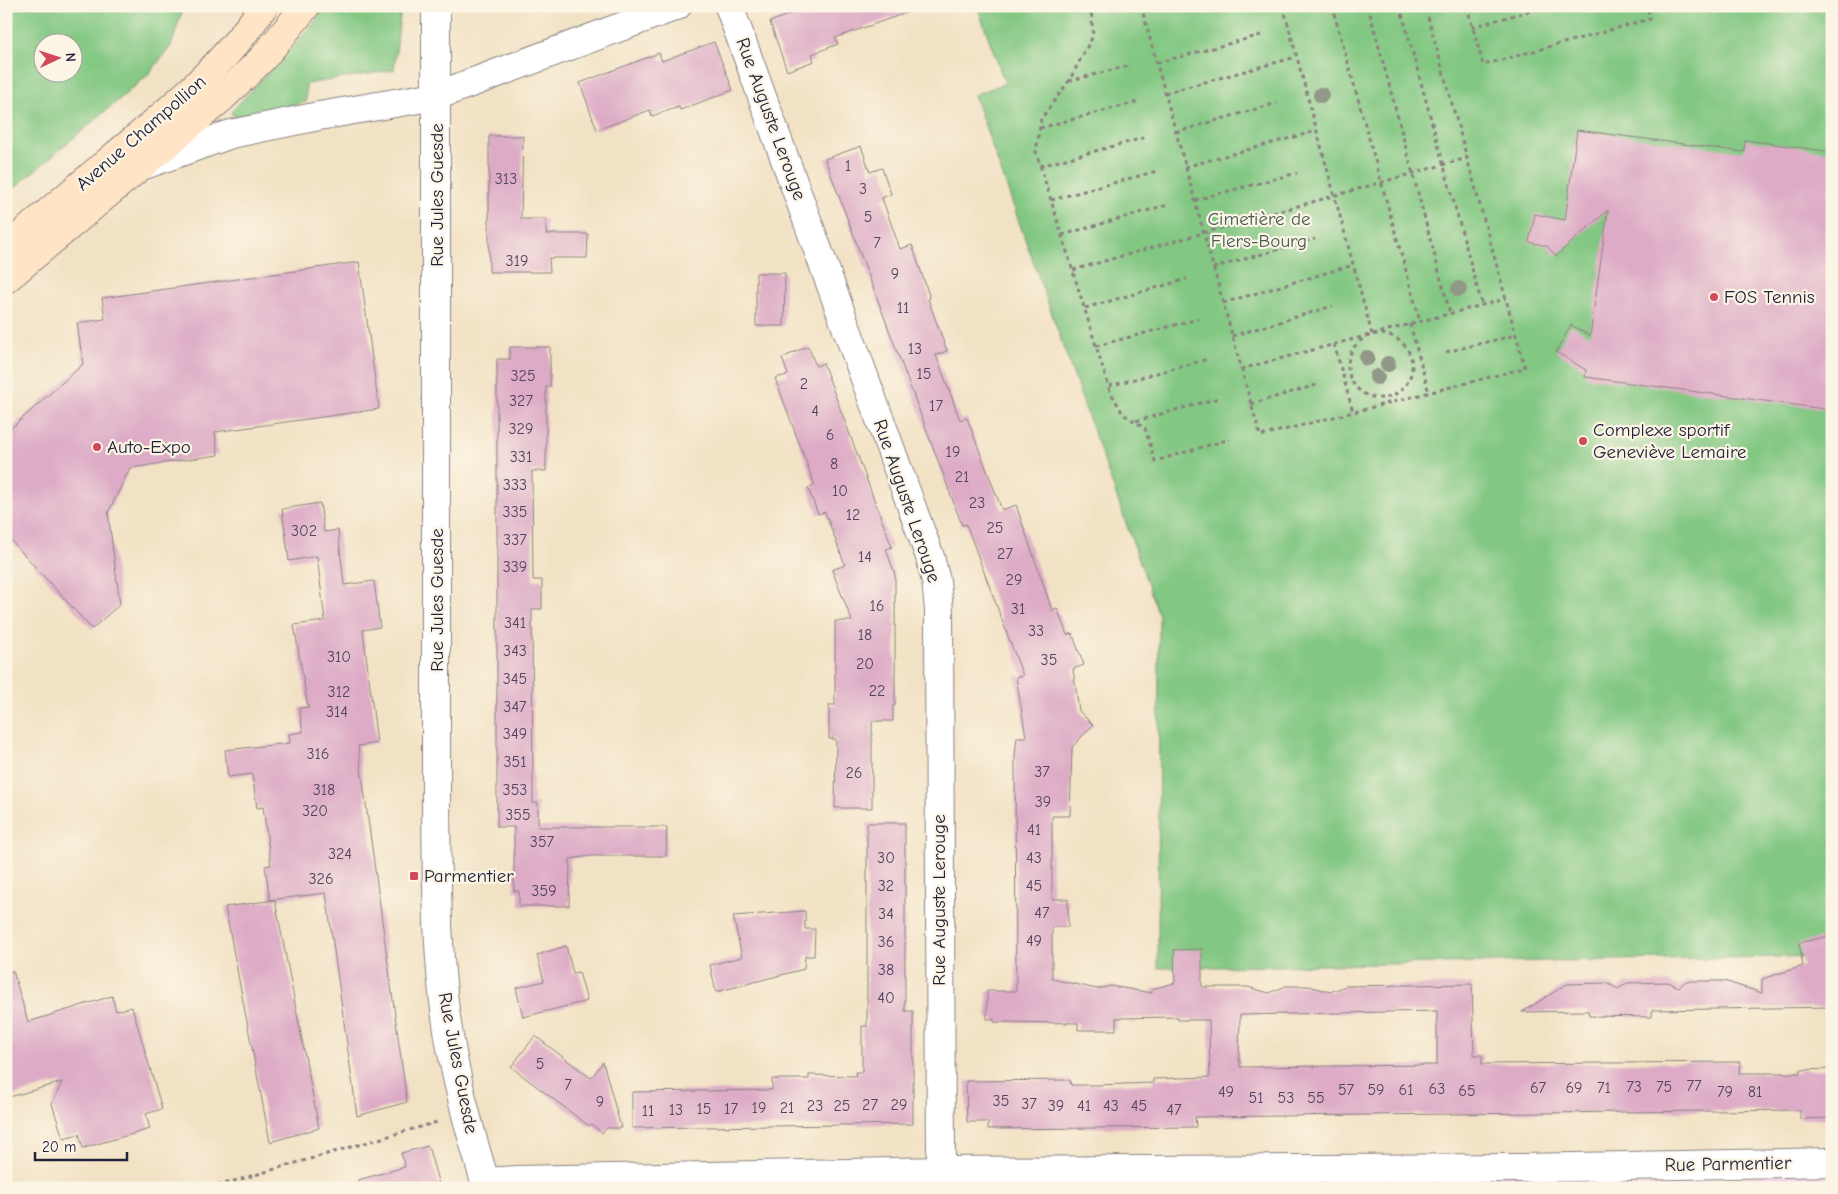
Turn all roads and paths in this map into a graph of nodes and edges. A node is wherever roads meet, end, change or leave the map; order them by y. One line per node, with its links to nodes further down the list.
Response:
1 (264, 6): 48 (street, Avenue Champollion)
2 (306, 6): 34 (street, Avenue Champollion)
3 (436, 6): 25 (street, Rue Jules Guesde)
4 (677, 6): 25 (street, Avenue Champollion)
5 (729, 6): 87 (street, Rue Auguste Lerouge)
6 (1091, 6): 23 (path)
7 (1141, 6): 21 (path)
8 (1216, 6): 9 (path)
9 (1225, 6)
10 (1283, 6): 20 (path)
11 (1332, 6): 40 (path)
12 (1368, 6): 39 (path)
13 (1400, 6): 33 (path)
14 (1425, 6): 32 (path)
15 (1467, 6): 18 (path)
16 (1548, 6): 18 (path)
17 (1647, 6): 18 (path)
18 (1472, 27)
19 (1261, 35): 21 (path)
20 (1296, 58): 24 (path); 29 (path)
21 (1157, 63): 24 (path)
22 (1128, 66): 23 (path)
23 (1069, 81): 28 (path)
24 (1165, 93): 30 (path)
25 (436, 96): 34 (street, Avenue Champollion); 85 (street, Rue Jules Guesde)
26 (1137, 102): 28 (path)
27 (1277, 103): 30 (path)
28 (1040, 128): 35 (path)
29 (1316, 131): 36 (path); 41 (path)
30 (1176, 132): 36 (path)
31 (1147, 137): 35 (path)
32 (1467, 158): 33 (path); 54 (path)
33 (1443, 165): 39 (path); 56 (path)
34 (140, 166): 52 (street, Avenue Champollion)
35 (1040, 166): 42 (path)
36 (1185, 167): 43 (path)
37 (1157, 171): 42 (path)
38 (1297, 173): 43 (path)
39 (1412, 174): 40 (path); 59 (path)
40 (1381, 182): 41 (path); 61 (path)
41 (1334, 196): 45 (path); 49 (path)
42 (1051, 200): 46 (path)
43 (1195, 200): 45 (path)
44 (1167, 205): 46 (path)
45 (1203, 233): 50 (path); 51 (path)
46 (1062, 234): 51 (path)
47 (1315, 240): 50 (path)
48 (6, 248)
49 (1353, 265): 55 (path); 63 (path)
50 (1214, 268): 55 (path)
51 (1073, 270): 58 (path)
52 (6, 279)
53 (1187, 279): 58 (path)
54 (1505, 299): 56 (path); 64 (path)
55 (1223, 303): 65 (path)
56 (1482, 305): 59 (path)
57 (1333, 306): 65 (path)
58 (1084, 308): 67 (path)
59 (1450, 314): 61 (path)
60 (1198, 319): 67 (path)
61 (1420, 322): 62 (path)
62 (1410, 324): 63 (path); 69 (path)
63 (1372, 334): 66 (path); 70 (path); 73 (path)
64 (1516, 335): 68 (path); 77 (path)
65 (1232, 336): 72 (path)
66 (1334, 344): 72 (path); 74 (path)
67 (1096, 346): 76 (path)
68 (1446, 352)
69 (1418, 354): 70 (path); 77 (path)
70 (1411, 356): 78 (path)
71 (1208, 359): 76 (path)
72 (1241, 370): 81 (path)
73 (1349, 376): 74 (path); 78 (path)
74 (1344, 377): 82 (path)
75 (1320, 384): 81 (path)
76 (1109, 386): 83 (path)
77 (1429, 393): 80 (path)
78 (1388, 397): 80 (path)
79 (1219, 398): 83 (path)
80 (1390, 403): 82 (path)
81 (1251, 404): 82 (path)
82 (1353, 412)
83 (1135, 422): 84 (path)
84 (1230, 439)
85 (467, 1113): 88 (street, Rue Jules Guesde); 89 (path)
86 (1832, 1162): 87 (street, Rue Parmentier)
87 (941, 1171): 88 (street, Rue Parmentier)
88 (486, 1185)
89 (210, 1188)

